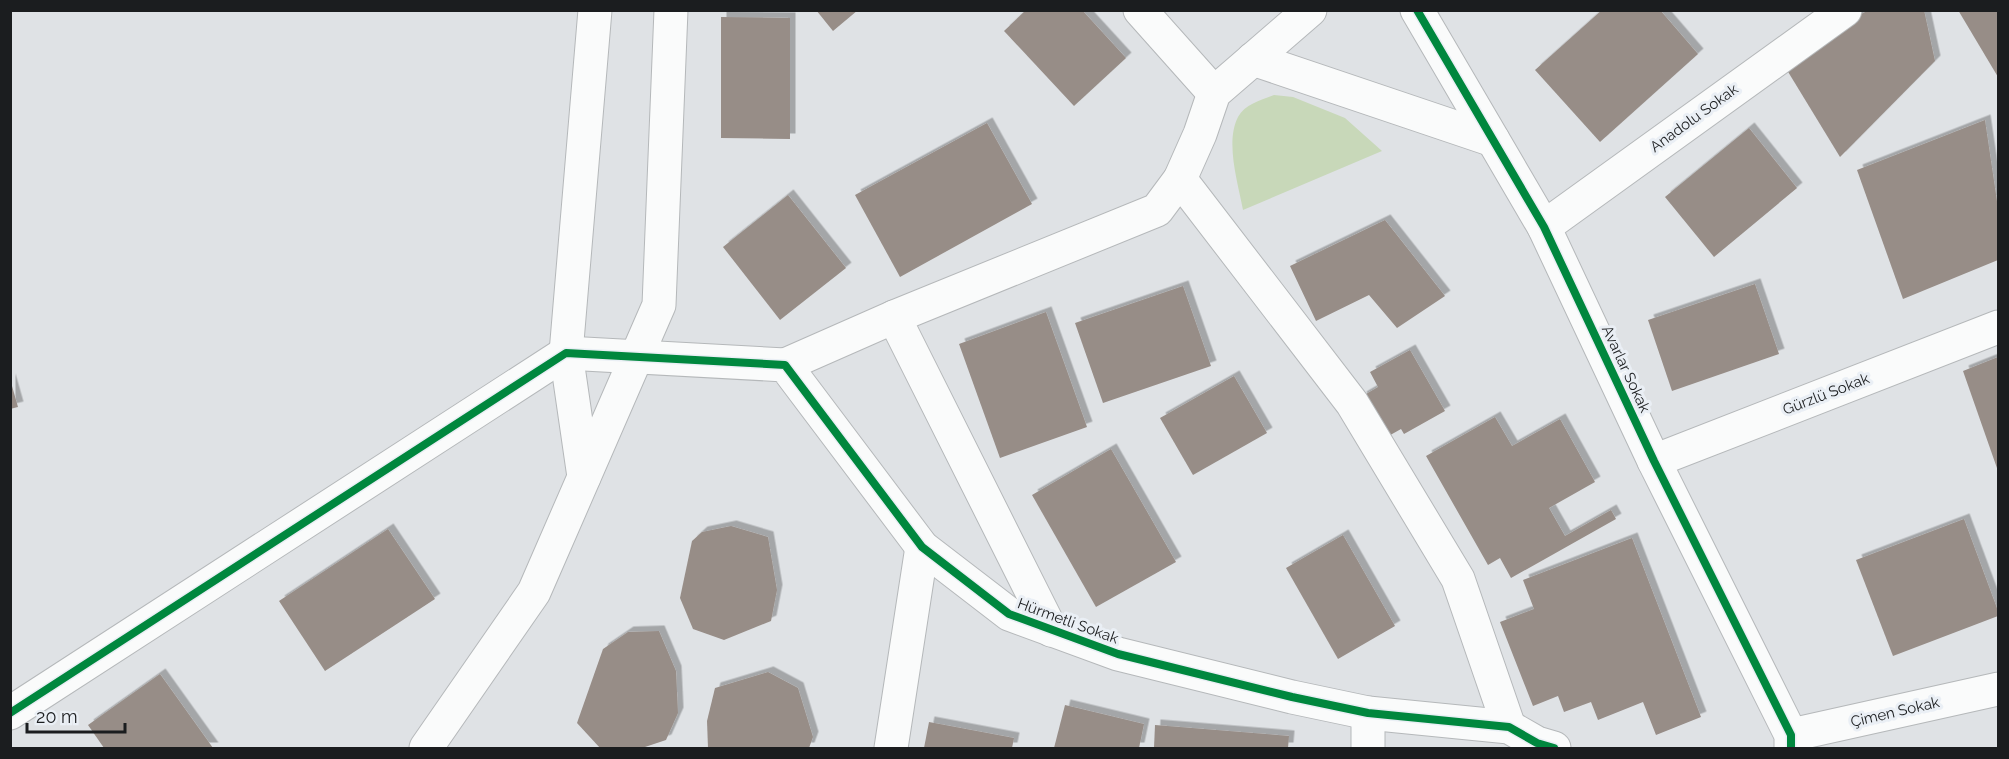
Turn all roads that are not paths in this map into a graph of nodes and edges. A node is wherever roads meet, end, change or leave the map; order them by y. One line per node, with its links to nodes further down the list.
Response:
1 (595, 10): 14 (street)
2 (671, 10): 15 (street)
3 (1140, 10): 8 (street)
4 (1310, 10): 7 (street)
5 (1418, 10): 9 (street, Avarlar Sokak)
6 (1845, 10): 11 (street, Anadolu Sokak)
7 (1253, 59): 8 (street); 9 (street)
8 (1214, 93): 10 (street)
9 (1493, 140): 11 (street, Avarlar Sokak)
10 (1180, 179): 12 (street); 24 (street)
11 (1544, 227): 17 (street, Avarlar Sokak)
12 (894, 317): 16 (street); 20 (street)
13 (1998, 327): 17 (street, Gürzlü Sokak)
14 (566, 353): 15 (street); 18 (street); 22 (street)
15 (637, 357): 16 (street); 18 (street)
16 (785, 365): 19 (street, Hürmetli Sokak)
17 (1654, 461): 25 (street, Avarlar Sokak)
18 (584, 477): 26 (street)
19 (922, 547): 20 (street, Hürmetli Sokak); 28 (street)
20 (1051, 630): 23 (street, Hürmetli Sokak)
21 (1998, 689): 25 (street, Çimen Sokak)
22 (10, 713)
23 (1368, 713): 24 (street, Hürmetli Sokak); 29 (street)
24 (1509, 727): 27 (street, Hürmetli Sokak)
25 (1791, 742)
26 (434, 747)
27 (1543, 747)
28 (891, 748)
29 (1368, 748)

